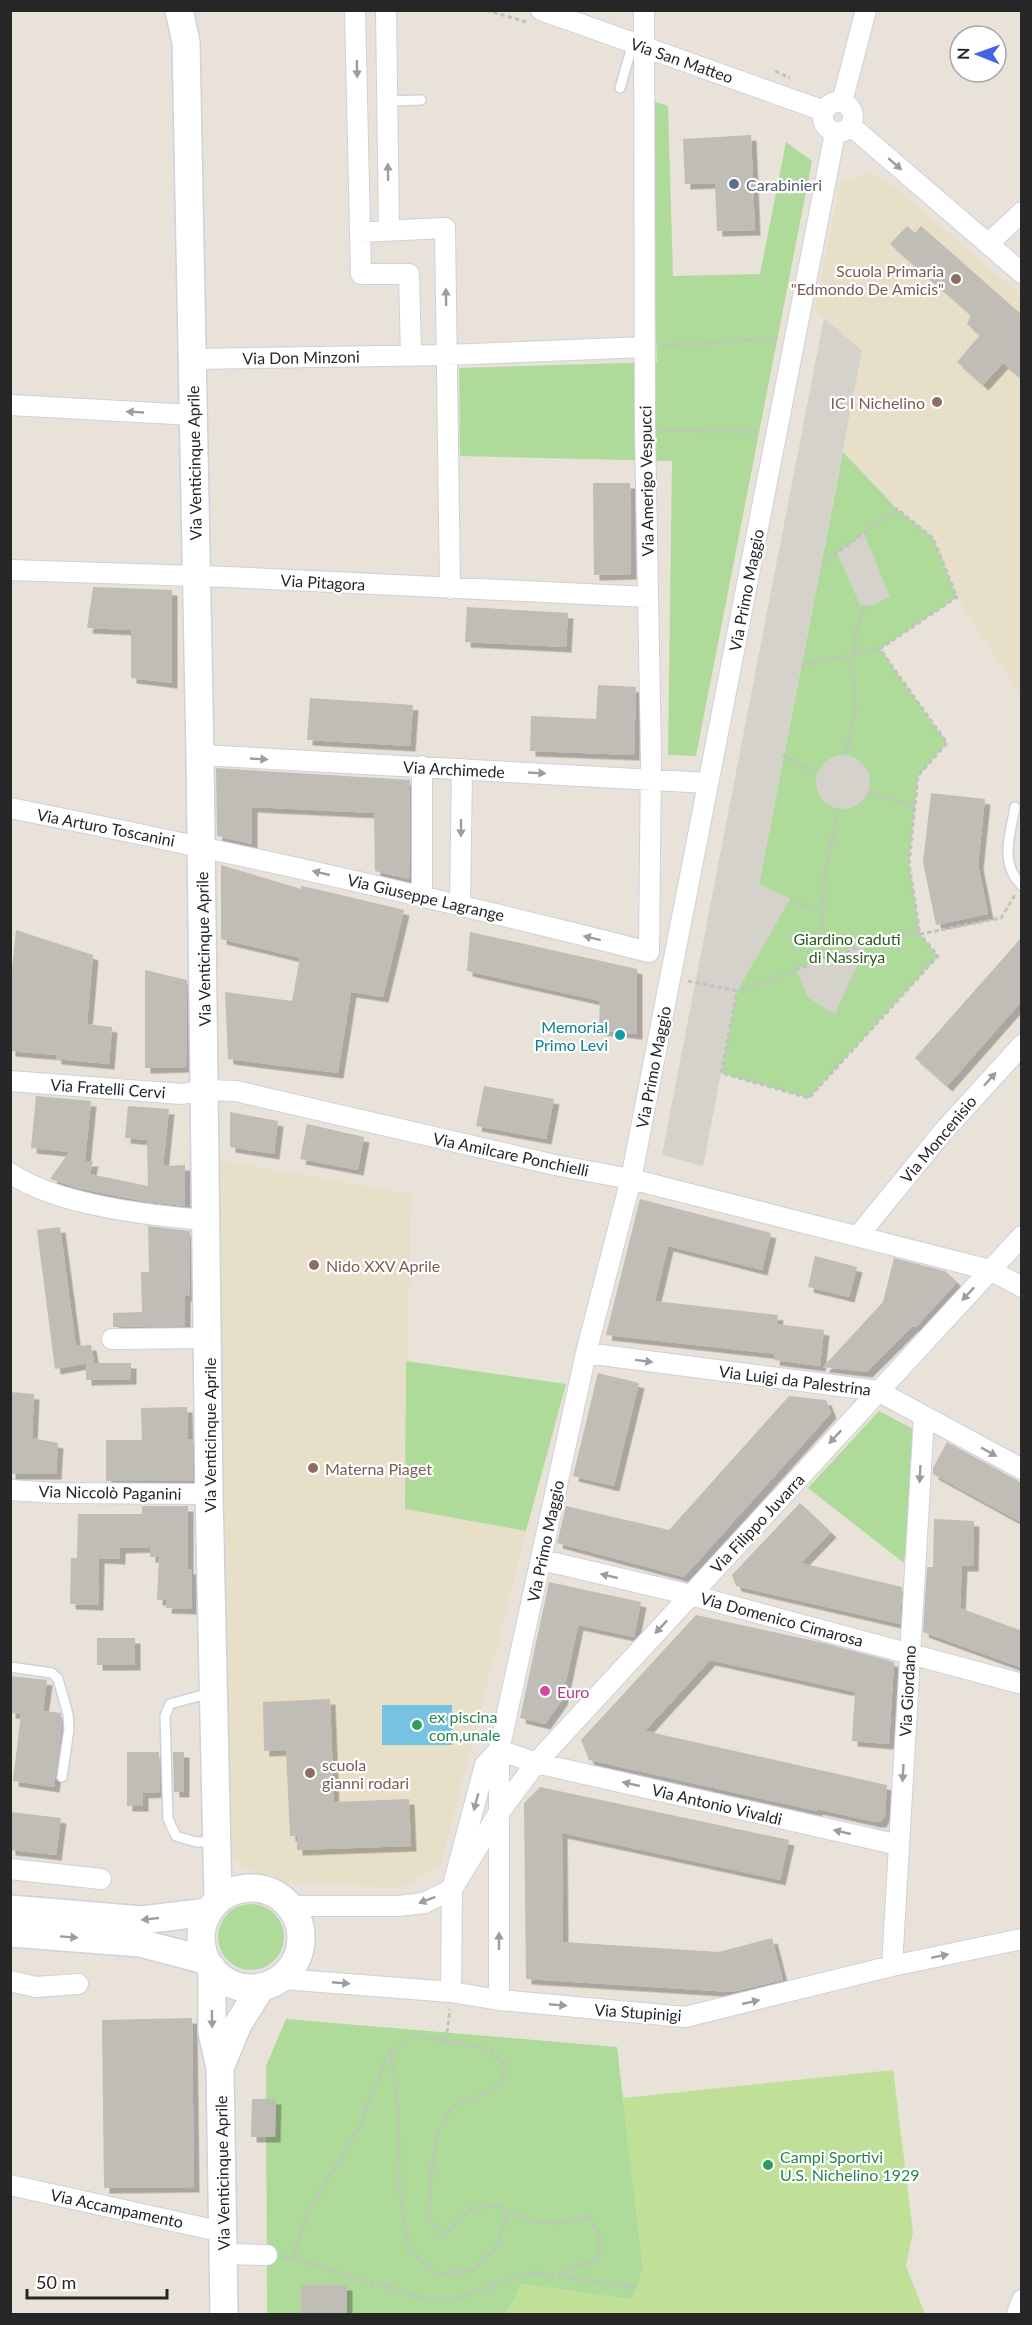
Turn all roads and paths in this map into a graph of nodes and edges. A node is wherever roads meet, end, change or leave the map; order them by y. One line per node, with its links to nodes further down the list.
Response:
1 (179, 10): 8 (street, Via Venticinque Aprile)
2 (193, 10): 8 (street, Via Venticinque Aprile)
3 (355, 10): 18 (street, one-way to 18)
4 (386, 10): 12 (street)
5 (541, 10): 9 (street, Via San Matteo)
6 (644, 10): 9 (street, Via Amerigo Vespucci)
7 (866, 10): 13 (street)
8 (186, 42): 25 (street, Via Venticinque Aprile)
9 (639, 45): 10 (lane); 14 (street, Via San Matteo); 22 (street, Via Amerigo Vespucci)
10 (620, 88)
11 (421, 100): 12 (lane)
12 (387, 101): 17 (street, one-way to 12)
13 (842, 102): 14 (street); 15 (street)
14 (824, 111): 15 (street)
15 (843, 129): 19 (street, one-way to 19); 21 (street, Via Primo Maggio)
16 (1022, 212): 19 (street)
17 (389, 231): 18 (street); 24 (street, one-way to 17)
18 (360, 232): 23 (street)
19 (988, 244): 20 (street)
20 (1022, 273)
21 (795, 337): 22 (path); 46 (street, Via Primo Maggio)
22 (645, 347): 24 (street, Via Don Minzoni); 28 (street, Via Amerigo Vespucci)
23 (411, 355): 24 (street, Via Don Minzoni); 25 (street, Via Don Minzoni)
24 (447, 355): 33 (street)
25 (192, 359): 27 (street, Via Venticinque Aprile)
26 (10, 405): 27 (street, one-way to 26)
27 (193, 415): 32 (street, Via Venticinque Aprile)
28 (645, 429): 29 (path); 34 (street, Via Amerigo Vespucci)
29 (767, 432)
30 (821, 564): 36 (path)
31 (10, 570): 32 (street, Via Pitagora)
32 (197, 576): 33 (street, Via Pitagora); 40 (street, Via Venticinque Aprile)
33 (450, 589): 34 (street, Via Pitagora)
34 (648, 597): 45 (street, Via Amerigo Vespucci)
35 (865, 605): 37 (path)
36 (880, 649): 37 (path); 48 (path)
37 (853, 656): 38 (path); 39 (path)
38 (801, 665)
39 (846, 754)
40 (200, 755): 42 (street, Via Archimede, one-way to 42); 52 (street, Via Venticinque Aprile)
41 (783, 755): 44 (path)
42 (422, 766): 43 (street, Via Archimede); 54 (street)
43 (462, 769): 45 (street, Via Archimede, one-way to 45); 56 (street, one-way to 56)
44 (816, 773)
45 (650, 779): 46 (street, Via Archimede); 59 (street, Via Amerigo Vespucci)
46 (708, 783): 61 (street, Via Primo Maggio)
47 (868, 792): 48 (path)
48 (915, 807): 58 (path)
49 (1015, 807): 53 (lane)
50 (10, 808): 52 (street, Via Arturo Toscanini)
51 (839, 808): 57 (path)
52 (201, 846): 54 (street, Via Giuseppe Lagrange, one-way to 52); 65 (street, Via Venticinque Aprile)
53 (1021, 886): 58 (path)
54 (422, 895): 56 (street, Via Giuseppe Lagrange)
55 (790, 899): 57 (path)
56 (460, 904): 59 (street, Via Giuseppe Lagrange, one-way to 56)
57 (822, 912): 60 (path)
58 (920, 934): 60 (path); 62 (path)
59 (649, 952)
60 (820, 960): 62 (path)
61 (670, 978): 62 (path); 67 (street, Via Primo Maggio)
62 (738, 991)
63 (1022, 1045): 69 (street, Via Moncenisio, one-way to 63)
64 (10, 1081): 65 (street, Via Fratelli Cervi)
65 (205, 1090): 67 (street, Via Amilcare Ponchielli); 68 (street, Via Venticinque Aprile)
66 (10, 1173): 68 (street)
67 (631, 1179): 69 (street, Via Amilcare Ponchielli); 75 (street, Via Primo Maggio)
68 (207, 1220): 74 (street, Via Venticinque Aprile)
69 (858, 1236): 71 (street, Via Amilcare Ponchielli)
70 (1022, 1236): 71 (street, Via Filippo Juvarra)
71 (990, 1270): 72 (street, Via Amilcare Ponchielli); 76 (street, Via Filippo Juvarra, one-way to 76)
72 (1022, 1287)
73 (112, 1338): 74 (street)
74 (208, 1338): 80 (street, Via Venticinque Aprile)
75 (586, 1353): 76 (street, Via Luigi da Palestrina, one-way to 76); 81 (street, Via Primo Maggio)
76 (879, 1391): 77 (street, Via Luigi da Palestrina); 82 (street, Via Filippo Juvarra, one-way to 82)
77 (924, 1416): 78 (street, Via Luigi da Palestrina, one-way to 78); 83 (street, Via Giordano, one-way to 83)
78 (1022, 1469)
79 (10, 1490): 80 (street, Via Niccolò Paganini)
80 (209, 1494): 86 (street, Via Venticinque Aprile)
81 (542, 1560): 82 (street, Via Domenico Cimarosa, one-way to 81); 87 (street, Via Primo Maggio)
82 (691, 1595): 83 (street, Via Domenico Cimarosa); 88 (street, Via Filippo Juvarra, one-way to 88)
83 (910, 1653): 85 (street, Via Domenico Cimarosa); 91 (street, Via Giordano, one-way to 91)
84 (10, 1667): 89 (lane)
85 (1022, 1684)
86 (213, 1693): 92 (street, Via Venticinque Aprile); 92 (lane)
87 (500, 1750): 88 (street, Via Antonio Vivaldi); 90 (street, Via Filippo Juvarra); 96 (street, Via Primo Maggio, one-way to 96)
88 (536, 1763): 90 (street, Via Filippo Juvarra); 91 (street, Via Antonio Vivaldi, one-way to 88)
89 (62, 1777)
90 (498, 1814): 96 (street, Via Filippo Juvarra); 108 (street, Via Filippo Juvarra, one-way to 90)
91 (898, 1845): 103 (street, Via Giordano)
92 (218, 1849): 95 (street); 97 (street, Via Venticinque Aprile)
93 (10, 1869): 94 (street)
94 (101, 1879)
95 (250, 1888): 97 (street); 98 (street)
96 (452, 1889): 98 (street, one-way to 98); 107 (street, Via Primo Maggio)
97 (213, 1906): 99 (street, one-way to 99); 102 (street)
98 (290, 1906): 106 (street)
99 (10, 1910)
100 (10, 1933): 102 (street, one-way to 102)
101 (1022, 1939): 103 (street, Via Stupinigi, one-way to 101)
102 (209, 1964): 106 (street); 111 (street, Via Venticinque Aprile, one-way to 111)
103 (892, 1966): 108 (street, Via Stupinigi, one-way to 103)
104 (10, 1981): 105 (street)
105 (78, 1984)
106 (271, 1984): 107 (street, Via Stupinigi, one-way to 107); 111 (street, Via Venticinque Aprile)
107 (451, 1992): 108 (street, Via Stupinigi); 109 (path)
108 (500, 2000)
109 (447, 2040): 110 (path); 113 (path)
110 (391, 2051): 113 (path); 116 (path)
111 (220, 2068): 114 (street, Via Venticinque Aprile)
112 (10, 2185): 114 (street, Via Accampamento)
113 (508, 2211): 117 (path)
114 (223, 2243): 115 (street, Via Accampamento); 120 (street, Via Venticinque Aprile)
115 (267, 2255): 116 (path)
116 (293, 2258): 117 (path)
117 (557, 2276): 118 (path)
118 (637, 2288)
119 (1022, 2300): 121 (street)
120 (224, 2314)
121 (1017, 2314)

